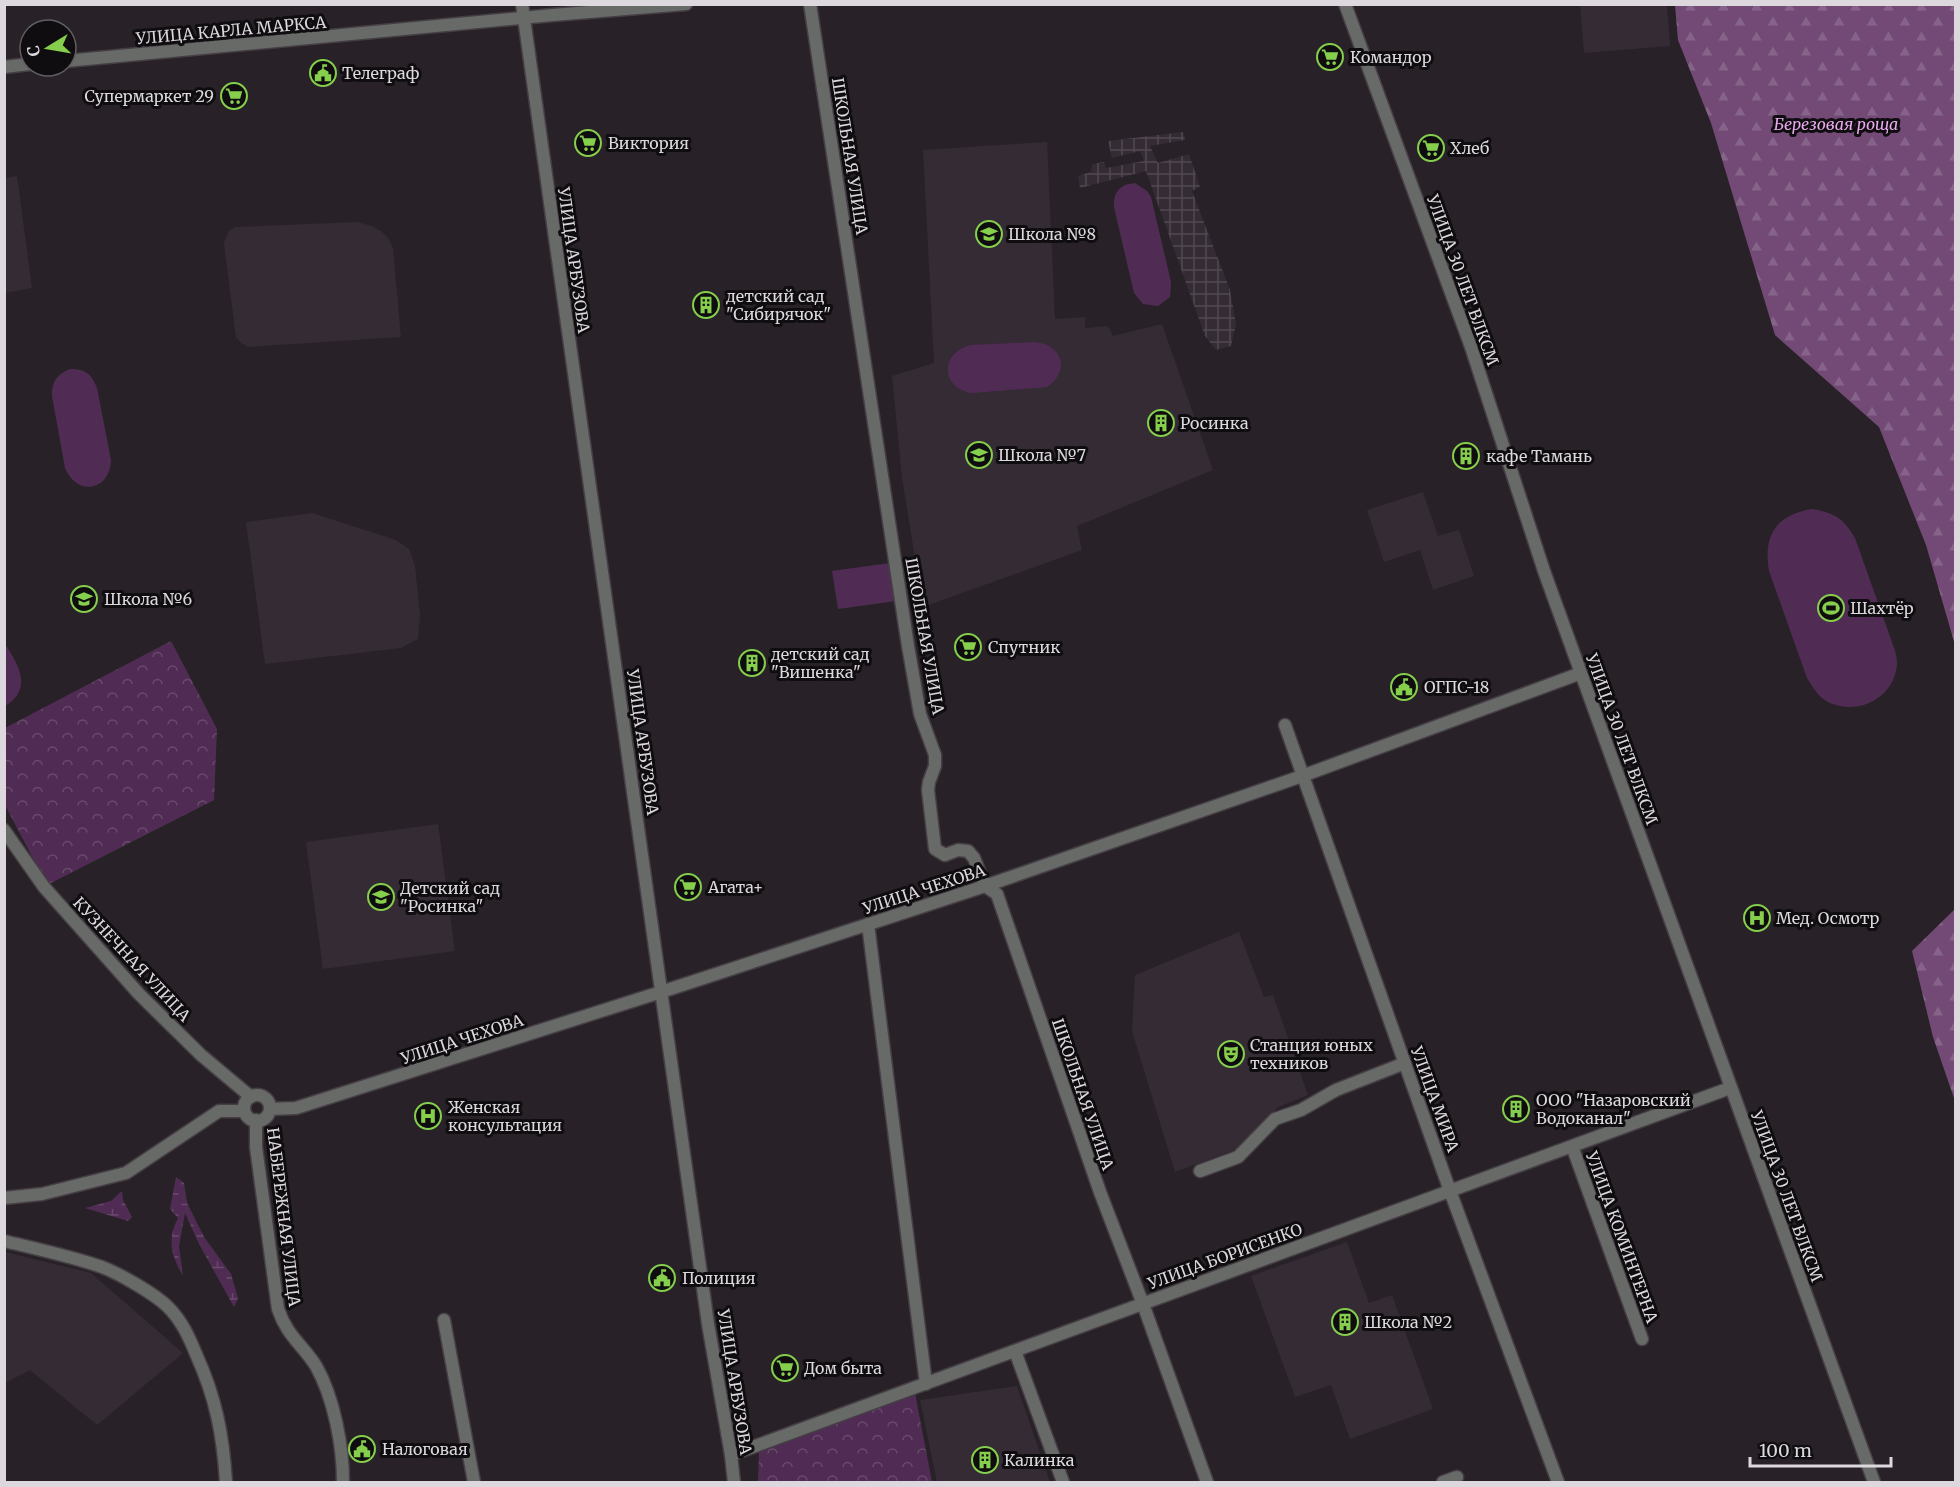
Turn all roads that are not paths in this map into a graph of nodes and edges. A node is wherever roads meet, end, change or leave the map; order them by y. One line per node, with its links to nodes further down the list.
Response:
1 (522, 4): 5 (street, УЛИЦА АРБУЗОВА)
2 (686, 4): 5 (street, УЛИЦА КАРЛА МАРКСА)
3 (810, 4): 11 (street, ШКОЛЬНАЯ УЛИЦА)
4 (1345, 4): 7 (street, УЛИЦА 30 ЛЕТ ВЛКСМ)
5 (523, 18): 6 (street, УЛИЦА КАРЛА МАРКСА); 13 (street, УЛИЦА АРБУЗОВА)
6 (78, 60)
7 (1581, 673): 9 (street, УЛИЦА ЧЕХОВА); 15 (street, УЛИЦА 30 ЛЕТ ВЛКСМ)
8 (1285, 724): 9 (street, УЛИЦА МИРА)
9 (1302, 776): 11 (street, УЛИЦА ЧЕХОВА); 14 (street, УЛИЦА МИРА)
10 (4, 830): 16 (street, КУЗНЕЧНАЯ УЛИЦА)
11 (984, 886): 12 (street, УЛИЦА ЧЕХОВА); 25 (street, ШКОЛЬНАЯ УЛИЦА)
12 (868, 924): 13 (street, УЛИЦА ЧЕХОВА); 29 (street)
13 (661, 992): 17 (street, УЛИЦА ЧЕХОВА); 30 (street, УЛИЦА АРБУЗОВА)
14 (1405, 1063): 21 (street); 22 (street, УЛИЦА МИРА)
15 (1730, 1088): 20 (street, УЛИЦА БОРИСЕНКО); 40 (street, УЛИЦА 30 ЛЕТ ВЛКСМ)
16 (251, 1097): 17 (street); 18 (street)
17 (270, 1109): 19 (street)
18 (244, 1111): 19 (street); 23 (street)
19 (256, 1120): 33 (street, НАБЕРЕЖНАЯ УЛИЦА)
20 (1572, 1146): 22 (street, УЛИЦА БОРИСЕНКО); 27 (street, УЛИЦА КОМИНТЕРНА)
21 (1200, 1171)
22 (1450, 1191): 25 (street, УЛИЦА БОРИСЕНКО); 39 (street, УЛИЦА МИРА)
23 (4, 1198)
24 (4, 1240): 32 (street)
25 (1143, 1304): 28 (street, УЛИЦА БОРИСЕНКО); 37 (street, ШКОЛЬНАЯ УЛИЦА)
26 (444, 1320): 34 (street)
27 (1642, 1340)
28 (1015, 1351): 29 (street, УЛИЦА БОРИСЕНКО); 36 (street)
29 (926, 1384): 30 (street, УЛИЦА БОРИСЕНКО)
30 (731, 1455): 35 (street, УЛИЦА АРБУЗОВА)
31 (1457, 1477): 38 (street)
32 (226, 1482)
33 (343, 1482)
34 (474, 1482)
35 (734, 1482)
36 (1063, 1482)
37 (1207, 1482)
38 (1443, 1482)
39 (1558, 1482)
40 (1874, 1482)

